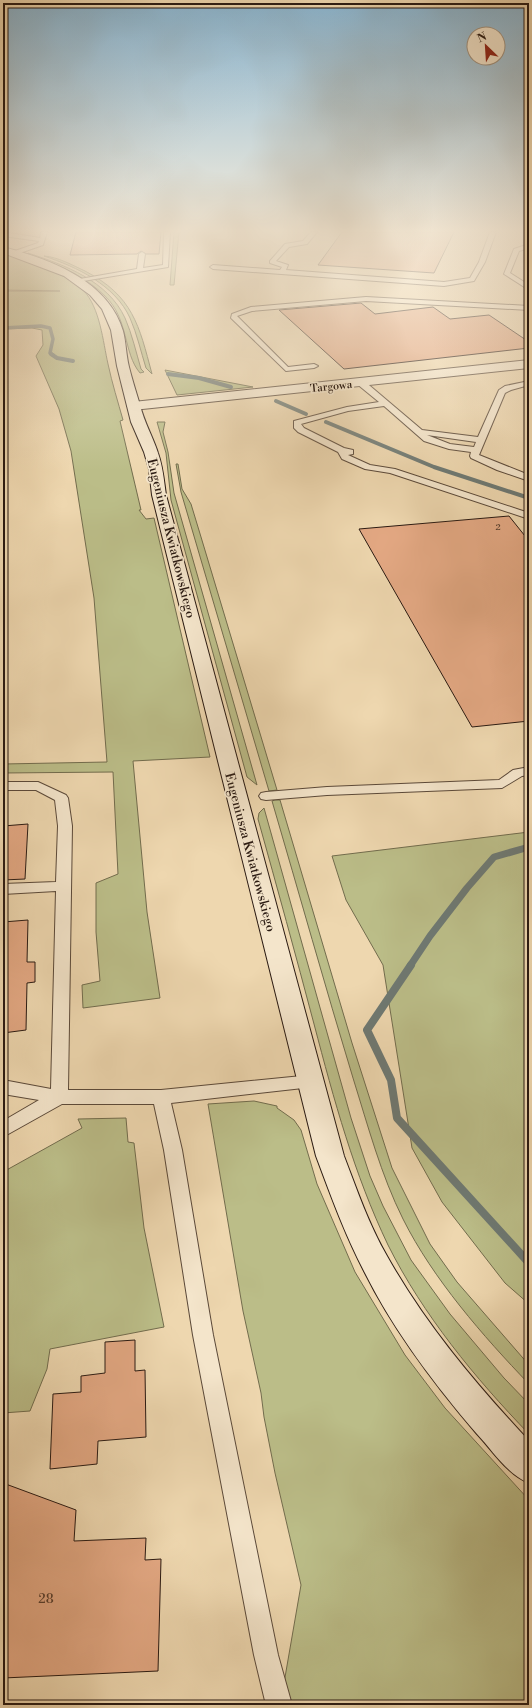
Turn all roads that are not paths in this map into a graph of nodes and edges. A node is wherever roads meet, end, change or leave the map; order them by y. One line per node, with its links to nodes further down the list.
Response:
1 (109, 312): 8 (main road, Eugeniusza Kwiatkowskiego)
2 (242, 312): 4 (lane)
3 (529, 364): 5 (main road, Targowa)
4 (314, 366)
5 (360, 382): 7 (lane); 8 (main road, Targowa)
6 (529, 384): 10 (lane)
7 (384, 404): 9 (lane); 11 (lane)
8 (133, 406): 23 (main road, Eugeniusza Kwiatkowskiego)
9 (416, 432): 10 (lane); 12 (lane)
10 (482, 440): 12 (lane)
11 (341, 450): 13 (lane); 15 (lane)
12 (476, 450): 16 (lane)
13 (361, 454)
14 (376, 460): 15 (lane)
15 (392, 471): 17 (lane)
16 (529, 478)
17 (529, 516)
18 (529, 772): 20 (lane)
19 (3, 786): 21 (lane)
20 (266, 796)
21 (63, 886): 22 (lane); 25 (lane)
22 (3, 889)
23 (312, 1081): 26 (lane); 28 (main road, Eugeniusza Kwiatkowskiego)
24 (3, 1086): 25 (lane)
25 (58, 1096): 26 (lane); 27 (lane)
26 (161, 1097): 29 (lane)
27 (3, 1130)
28 (529, 1466)
29 (279, 1705)

